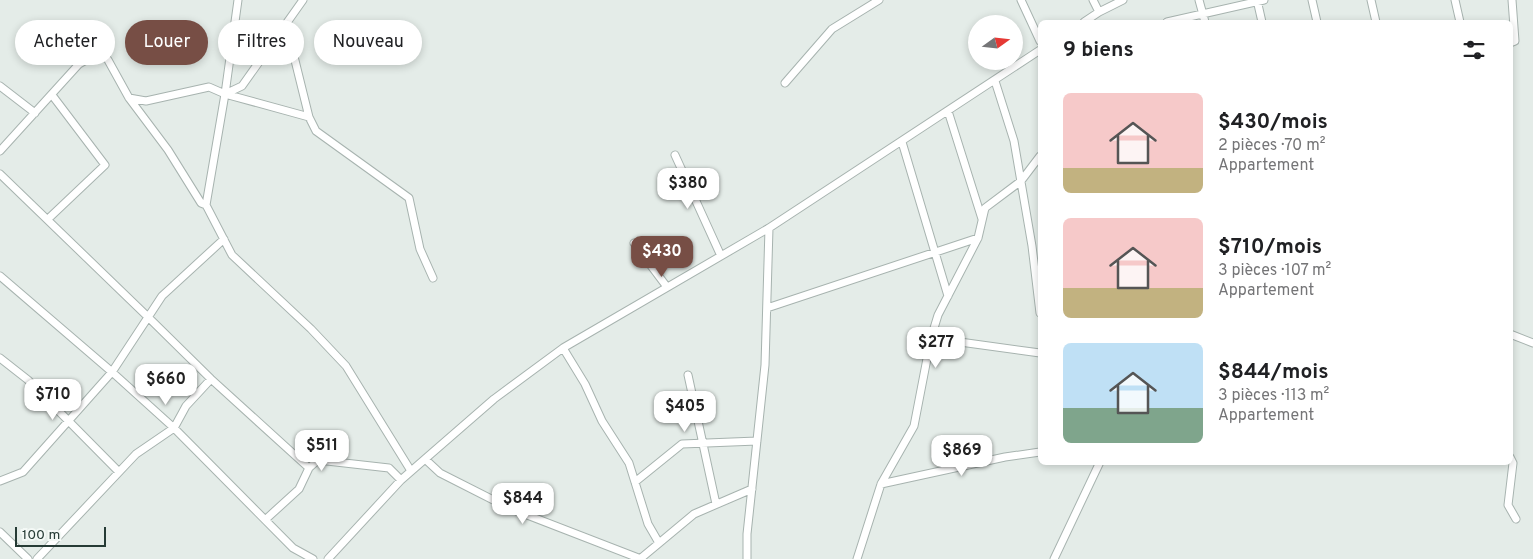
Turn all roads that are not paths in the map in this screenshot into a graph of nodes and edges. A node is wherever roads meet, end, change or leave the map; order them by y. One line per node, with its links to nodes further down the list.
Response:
1 (238, 0): 31 (street)
2 (303, 0): 15 (street)
3 (879, 0): 29 (street)
4 (1021, 0): 23 (street)
5 (1093, 0): 13 (street)
6 (1122, 0): 13 (street)
7 (1200, 0): 14 (street)
8 (1260, 0): 14 (street); 19 (street)
9 (1312, 0): 20 (street)
10 (1371, 0): 21 (street)
11 (1455, 0): 22 (street)
12 (1512, 0): 24 (street)
13 (1098, 12): 16 (street)
14 (1203, 13): 17 (street); 18 (street)
15 (289, 20)
16 (1088, 20)
17 (1175, 20)
18 (1205, 20)
19 (1262, 20)
20 (1316, 20)
21 (1376, 20)
22 (1460, 20)
23 (1038, 37)
24 (1513, 42)
25 (1038, 51): 28 (street)
26 (257, 65): 31 (street)
27 (296, 65): 36 (street)
28 (995, 81): 34 (street); 42 (street)
29 (785, 84)
30 (0, 86): 35 (street)
31 (225, 94): 33 (street); 36 (street); 43 (street)
32 (52, 95): 33 (street); 35 (street); 44 (street)
33 (129, 98): 43 (street)
34 (948, 111): 37 (street); 45 (street)
35 (35, 114): 38 (street)
36 (309, 117): 53 (street)
37 (902, 142): 46 (street); 50 (street)
38 (0, 151)
39 (674, 155): 51 (street)
40 (1038, 159): 42 (street)
41 (0, 174): 44 (street)
42 (1021, 181): 45 (street); 56 (street)
43 (206, 205): 48 (street)
44 (48, 219): 58 (street)
45 (982, 219): 47 (street)
46 (769, 228): 51 (street); 57 (street)
47 (978, 238): 50 (street); 55 (street)
48 (224, 239): 58 (street); 77 (street)
49 (634, 243): 54 (street)
50 (934, 252): 55 (street); 57 (street)
51 (720, 256): 54 (street)
52 (0, 276): 65 (street)
53 (433, 278)
54 (668, 287): 62 (street)
55 (948, 296): 60 (street)
56 (1038, 296)
57 (767, 308): 70 (street)
58 (148, 316): 65 (street); 67 (street)
59 (1513, 335): 61 (street)
60 (931, 338): 63 (street); 82 (street)
61 (1533, 343)
62 (563, 348): 73 (street); 81 (street)
63 (1038, 353)
64 (0, 358): 68 (street)
65 (112, 372): 68 (street); 69 (street)
66 (688, 375): 71 (street)
67 (211, 379): 69 (street); 76 (street)
68 (68, 421): 78 (street); 80 (street)
69 (174, 428): 78 (street); 86 (street)
70 (757, 441): 71 (street); 83 (street)
71 (703, 443): 81 (street); 84 (street)
72 (1038, 452): 82 (street)
73 (425, 458): 77 (street); 93 (street)
74 (1099, 465): 96 (street)
75 (1512, 465): 85 (street)
76 (309, 468): 79 (street); 86 (street)
77 (411, 471): 79 (street)
78 (119, 472): 90 (street)
79 (401, 480): 92 (street)
80 (0, 481)
81 (635, 482): 88 (street)
82 (882, 484): 95 (street)
83 (752, 489): 84 (street); 94 (street)
84 (716, 504): 88 (street)
85 (1516, 519)
86 (265, 520): 91 (street)
87 (0, 532): 89 (street)
88 (658, 543): 93 (street)
89 (28, 559)
90 (37, 559)
91 (313, 559)
92 (328, 559)
93 (640, 559)
94 (746, 559)
95 (857, 559)
96 (1054, 559)

